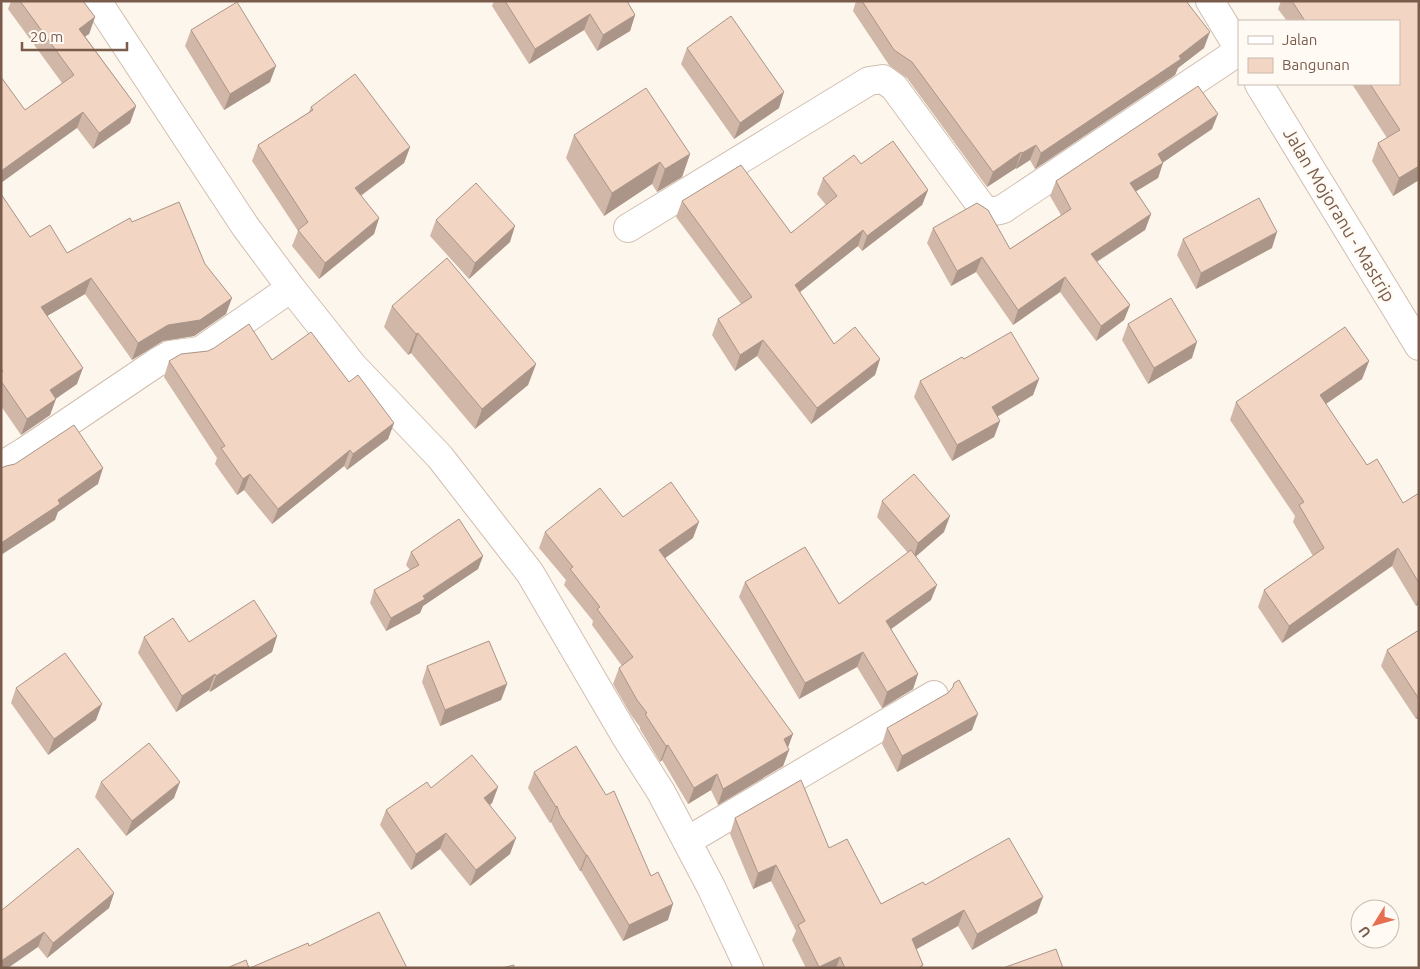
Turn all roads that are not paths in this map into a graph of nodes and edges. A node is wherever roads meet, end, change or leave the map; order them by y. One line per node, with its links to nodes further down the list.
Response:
1 (97, 1): 7 (street)
2 (1210, 1): 3 (street)
3 (1238, 48)
4 (1238, 51): 6 (street)
5 (1261, 85): 8 (street, Jalan Mojoranu - Mastrip)
6 (628, 228)
7 (291, 288): 9 (street); 11 (street)
8 (1419, 346)
9 (1, 466)
10 (934, 695): 11 (street)
11 (687, 841): 12 (street)
12 (749, 968)

